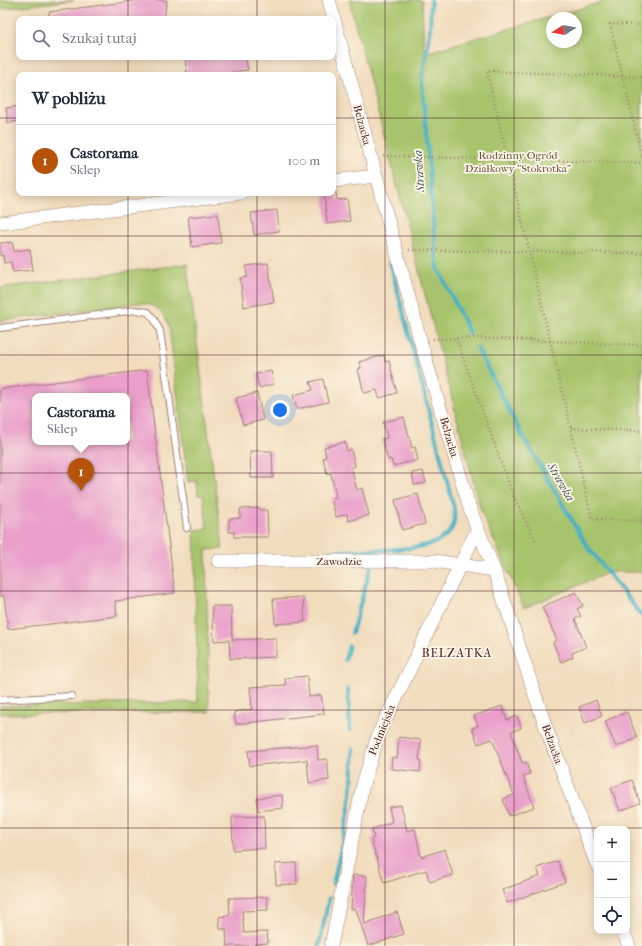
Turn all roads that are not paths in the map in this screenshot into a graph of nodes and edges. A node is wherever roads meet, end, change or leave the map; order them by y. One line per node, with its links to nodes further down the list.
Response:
1 (329, 0): 2 (street, Belzacka)
2 (333, 16)
3 (336, 26): 4 (street, Belzacka)
4 (376, 176): 5 (street); 10 (street, Belzacka)
5 (336, 181)
6 (217, 196): 7 (street)
7 (0, 223)
8 (0, 328): 9 (lane)
9 (187, 528)
10 (477, 530): 12 (street, Podmiejska); 13 (street, Belzacka)
11 (218, 562): 12 (street, Zawodzie)
12 (460, 565): 13 (street, Zawodzie); 18 (street, Podmiejska)
13 (494, 570): 16 (street, Belzacka)
14 (72, 696): 15 (lane)
15 (0, 700)
16 (596, 862)
17 (624, 934): 19 (street)
18 (331, 946)
19 (629, 946)

